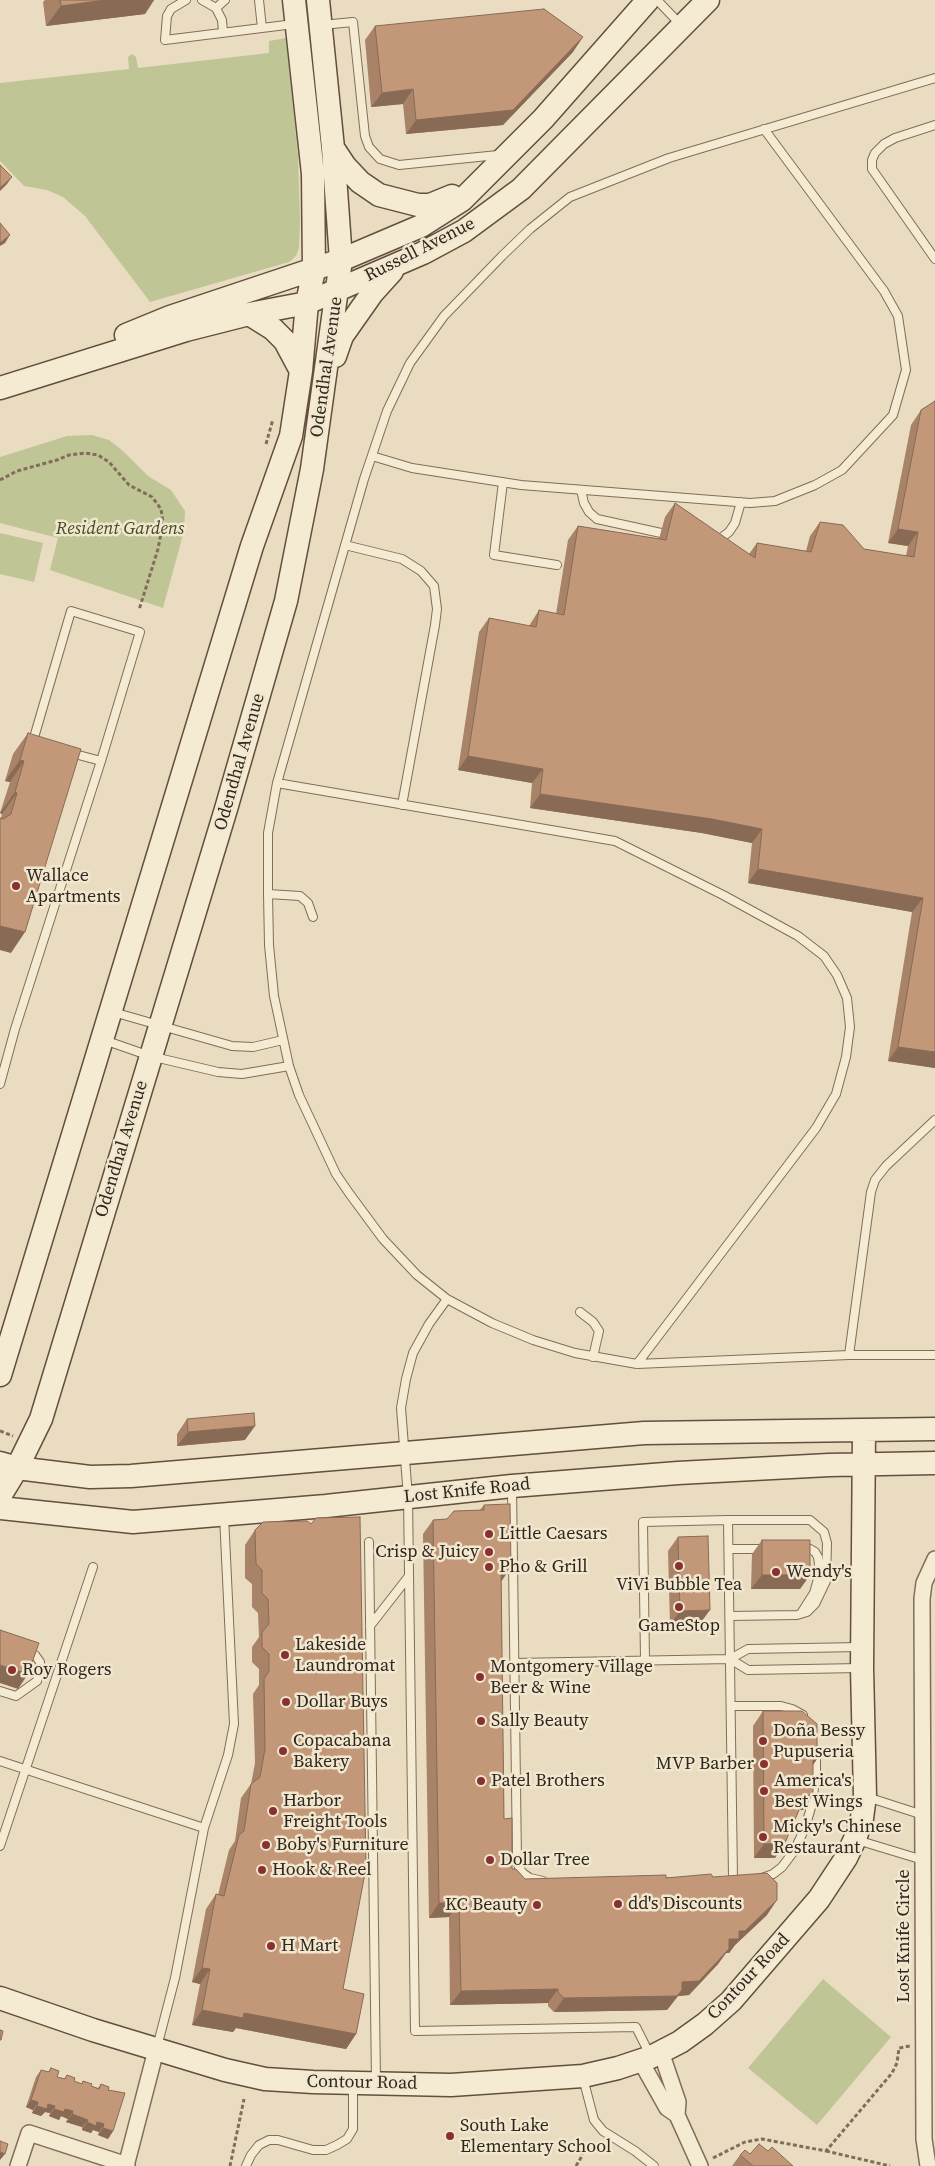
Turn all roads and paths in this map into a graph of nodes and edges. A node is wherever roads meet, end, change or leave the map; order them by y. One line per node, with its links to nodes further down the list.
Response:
1 (186, 0): 15 (lane)
2 (202, 0): 10 (lane)
3 (225, 0): 10 (lane)
4 (259, 0): 14 (lane)
5 (294, 0): 11 (street, Odendhal Avenue)
6 (318, 0): 13 (street, Odendhal Avenue)
7 (648, 0): 20 (street, Russell Avenue)
8 (657, 0): 12 (lane)
9 (708, 0): 12 (street, Russell Avenue)
10 (216, 8): 15 (lane)
11 (296, 23): 14 (lane); 25 (street, Odendhal Avenue)
12 (681, 25): 24 (street, Russell Avenue)
13 (321, 26): 19 (street, Odendhal Avenue); 20 (lane)
14 (262, 28): 15 (lane)
15 (223, 32)
16 (935, 78): 18 (lane)
17 (935, 125): 22 (lane)
18 (764, 129): 32 (lane); 36 (lane)
19 (333, 148): 21 (street); 23 (street, Odendhal Avenue)
20 (510, 154): 21 (street, Russell Avenue)
21 (490, 173): 23 (street, Russell Avenue)
22 (935, 259)
23 (341, 260): 25 (street, Russell Avenue); 26 (street, Odendhal Avenue)
24 (400, 263): 26 (street, Russell Avenue); 30 (street)
25 (314, 270): 27 (street, Odendhal Avenue); 31 (street, Russell Avenue)
26 (338, 291): 27 (street, Russell Avenue); 30 (street, Odendhal Avenue)
27 (307, 303): 28 (street, Russell Avenue); 29 (street, Odendhal Avenue)
28 (249, 314): 29 (street); 31 (street, Russell Avenue)
29 (301, 371): 49 (street, Odendhal Avenue)
30 (323, 387): 50 (street, Odendhal Avenue)
31 (0, 388)
32 (372, 456): 34 (lane); 39 (lane)
33 (0, 480): 41 (path)
34 (503, 482): 35 (lane); 40 (lane)
35 (581, 490): 36 (lane); 37 (lane)
36 (741, 502): 38 (lane)
37 (661, 533)
38 (704, 538)
39 (345, 546): 45 (lane); 46 (lane)
40 (557, 565)
41 (139, 610)
42 (42, 744): 44 (lane)
43 (58, 749): 44 (lane)
44 (101, 761): 55 (lane)
45 (277, 783): 46 (lane); 47 (lane)
46 (402, 805): 62 (lane)
47 (268, 894): 48 (lane); 52 (lane)
48 (313, 917)
49 (111, 1011): 50 (lane); 51 (street, Odendhal Avenue)
50 (160, 1026): 52 (lane); 53 (street, Odendhal Avenue)
51 (101, 1040): 53 (lane); 63 (street, Odendhal Avenue)
52 (283, 1040): 54 (lane)
53 (150, 1056): 54 (lane); 71 (street, Odendhal Avenue)
54 (289, 1066): 57 (lane)
55 (0, 1084)
56 (935, 1120): 59 (lane)
57 (447, 1299): 61 (lane); 68 (lane)
58 (580, 1312): 61 (lane)
59 (849, 1355): 60 (lane); 62 (lane)
60 (935, 1355)
61 (593, 1357): 62 (lane)
62 (637, 1364)
63 (0, 1375)
64 (935, 1430): 66 (street)
65 (0, 1431): 67 (path)
66 (864, 1431): 68 (street); 70 (street, Contour Road)
67 (19, 1438)
68 (405, 1452): 71 (street); 74 (lane)
69 (935, 1463): 70 (street, Lost Knife Road)
70 (863, 1464): 72 (street, Lost Knife Road); 89 (street, Contour Road)
71 (9, 1466): 73 (street, Odendhal Avenue)
72 (512, 1486): 74 (street, Lost Knife Road); 92 (lane)
73 (0, 1496)
74 (408, 1497): 76 (street, Lost Knife Road); 84 (lane)
75 (0, 1508): 76 (street, Lost Knife Road)
76 (224, 1514): 101 (lane)
77 (728, 1520): 81 (lane); 85 (lane); 91 (lane)
78 (369, 1542): 87 (lane)
79 (791, 1548): 85 (lane)
80 (774, 1549): 81 (lane)
81 (729, 1550): 86 (lane)
82 (935, 1559): 100 (street, Lost Knife Circle)
83 (93, 1567): 98 (lane)
84 (409, 1576): 87 (lane); 113 (lane)
85 (801, 1614): 86 (lane)
86 (730, 1616): 90 (lane)
87 (370, 1626): 116 (lane)
88 (16, 1648): 93 (lane)
89 (862, 1657): 90 (lane); 90 (lane); 99 (street, Contour Road)
90 (730, 1659): 91 (lane); 94 (lane)
91 (645, 1660): 92 (lane)
92 (514, 1663): 109 (lane)
93 (0, 1691)
94 (731, 1706): 95 (lane); 105 (lane)
95 (808, 1720)
96 (816, 1745): 107 (lane)
97 (0, 1761): 98 (lane)
98 (26, 1769): 101 (lane); 103 (lane)
99 (865, 1796): 100 (lane); 102 (street, Contour Road)
100 (922, 1815): 104 (street, Lost Knife Circle)
101 (204, 1828): 112 (lane)
102 (855, 1839): 104 (lane); 113 (street, Contour Road)
103 (0, 1846)
104 (923, 1860): 111 (street, Lost Knife Circle)
105 (733, 1878): 106 (lane); 108 (lane)
106 (743, 1878)
107 (753, 1878)
108 (725, 1879)
109 (553, 1882)
110 (0, 1998): 112 (street, Contour Road)
111 (924, 2046): 120 (path); 129 (street, Lost Knife Circle)
112 (156, 2050): 115 (street, Contour Road); 121 (street)
113 (651, 2056): 114 (street, Contour Road); 118 (street); 118 (street)
114 (583, 2076): 116 (street, Contour Road); 127 (lane)
115 (353, 2083): 116 (street, Contour Road); 126 (lane)
116 (376, 2084)
117 (244, 2099): 125 (path)
118 (677, 2114): 123 (street)
119 (582, 2141): 122 (path)
120 (826, 2151): 123 (path); 128 (path)
121 (126, 2165): 124 (street)
122 (578, 2165)
123 (700, 2165)
124 (18, 2166)
125 (230, 2166)
126 (246, 2166)
127 (654, 2166)
128 (890, 2166)
129 (928, 2166)

